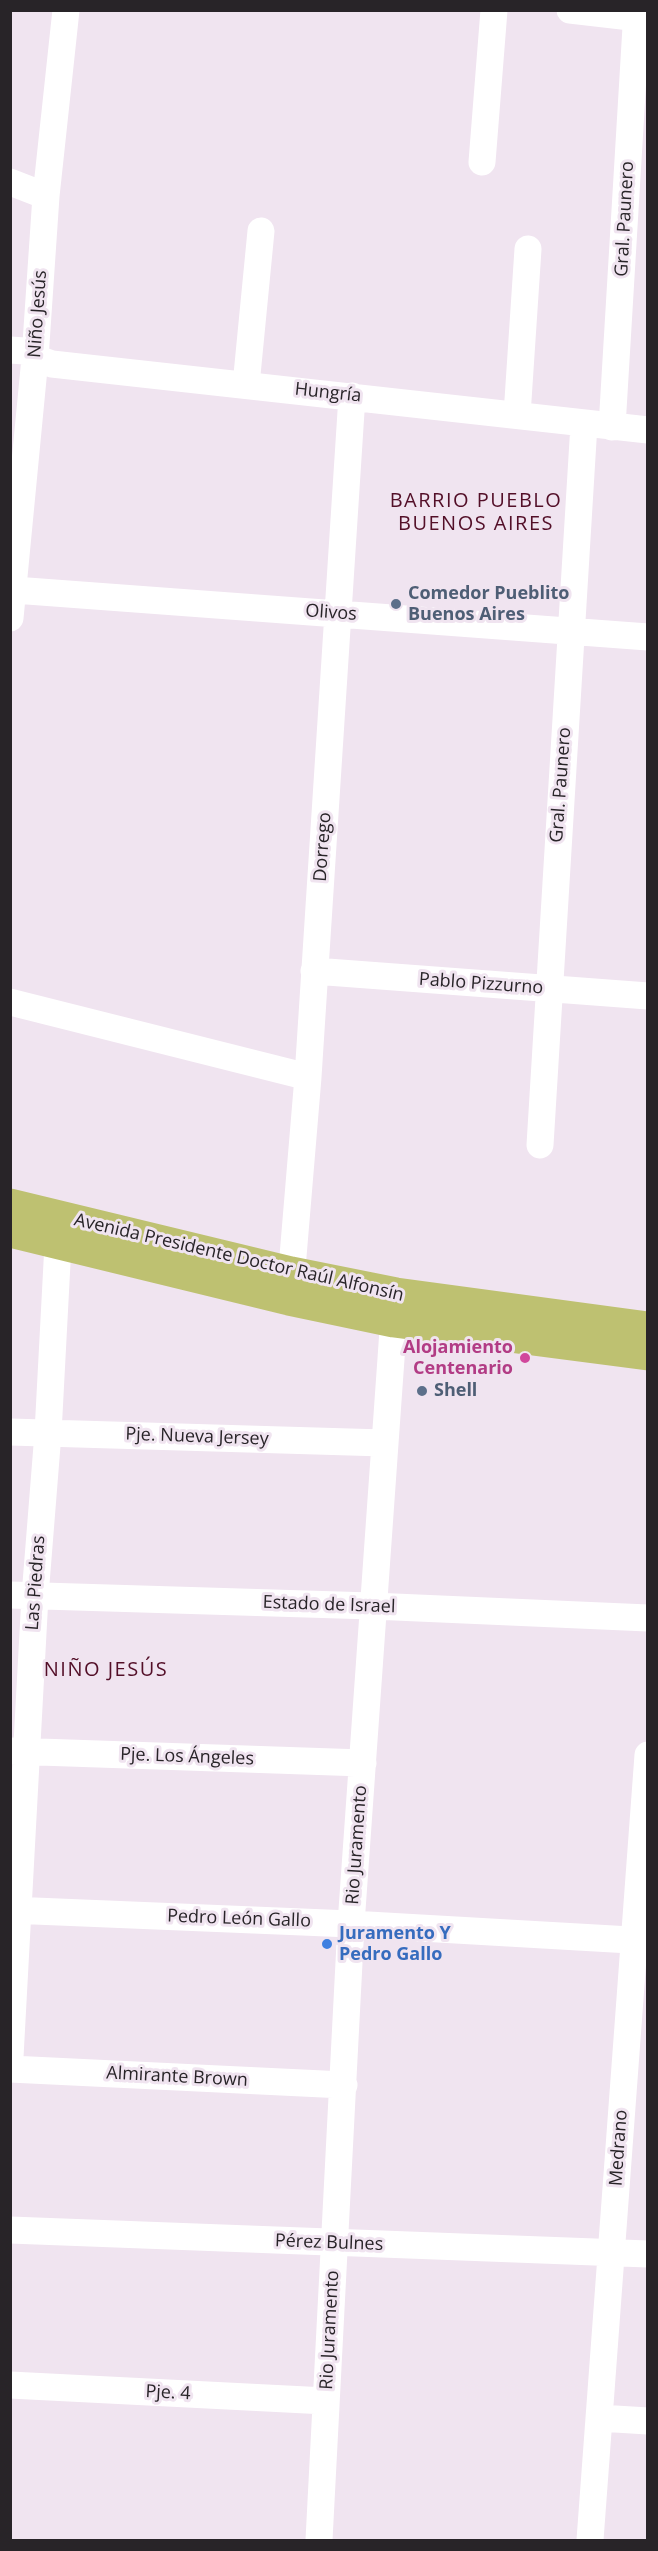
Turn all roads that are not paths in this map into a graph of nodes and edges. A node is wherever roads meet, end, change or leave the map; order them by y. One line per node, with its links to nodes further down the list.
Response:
1 (66, 10): 7 (street, Niño Jesús)
2 (494, 10): 5 (street)
3 (570, 10): 4 (street)
4 (640, 16): 15 (street, Gral. Paunero)
5 (482, 162)
6 (10, 182): 7 (street)
7 (46, 196): 10 (street, Niño Jesús)
8 (261, 231): 11 (street)
9 (528, 249): 13 (street)
10 (23, 354): 11 (street, Hungría); 17 (street, Niño Jesús)
11 (246, 385): 12 (street, Hungría)
12 (352, 396): 13 (street, Hungría); 18 (street, Dorrego)
13 (516, 416): 14 (street, Hungría)
14 (584, 424): 15 (street, Hungría); 20 (street, Gral. Paunero)
15 (612, 427): 16 (street, Hungría)
16 (648, 430)
17 (14, 590): 18 (street, Olivos); 19 (street, Niño Jesús)
18 (339, 614): 20 (street, Olivos); 22 (street, Dorrego)
19 (10, 618)
20 (571, 631): 21 (street, Olivos); 23 (street, Gral. Paunero)
21 (648, 637)
22 (314, 971): 23 (street, Pablo Pizzurno); 26 (street, Dorrego)
23 (548, 989): 24 (street, Pablo Pizzurno); 27 (street, Gral. Paunero)
24 (648, 996)
25 (10, 1002): 26 (street)
26 (308, 1077): 31 (street, Dorrego)
27 (540, 1145)
28 (10, 1205): 30 (main road, Avenida Presidente Doctor Raúl Alfonsín)
29 (10, 1231): 30 (main road, Avenida Presidente Doctor Raúl Alfonsín)
30 (61, 1231): 31 (main road, Avenida Presidente Doctor Raúl Alfonsín); 36 (street, Las Piedras)
31 (290, 1286): 32 (main road, Avenida Presidente Doctor Raúl Alfonsín)
32 (395, 1308): 33 (main road, Avenida Presidente Doctor Raúl Alfonsín); 34 (main road, Avenida Presidente Doctor Raúl Alfonsín); 37 (street, Rio Juramento)
33 (648, 1328)
34 (648, 1354)
35 (10, 1432): 36 (street, Pje. Nueva Jersey)
36 (48, 1432): 37 (street, Pje. Nueva Jersey); 38 (street, Las Piedras)
37 (384, 1443): 39 (street, Rio Juramento)
38 (23, 1596): 39 (street, Estado de Israel); 41 (street, Las Piedras)
39 (372, 1606): 40 (street, Estado de Israel); 42 (street, Rio Juramento)
40 (648, 1618)
41 (18, 1751): 42 (street, Pje. Los Ángeles); 44 (street, Las Piedras)
42 (363, 1763): 45 (street, Rio Juramento)
43 (647, 1772): 46 (street, Medrano)
44 (14, 1910): 45 (street, Pedro León Gallo); 47 (street, Las Piedras)
45 (351, 1924): 46 (street, Pedro León Gallo); 49 (street, Rio Juramento)
46 (640, 1940): 52 (street, Medrano)
47 (10, 2057)
48 (10, 2069): 49 (street, Almirante Brown)
49 (344, 2085): 51 (street, Rio Juramento)
50 (10, 2230): 51 (street, Pérez Bulnes)
51 (334, 2244): 52 (street, Pérez Bulnes); 55 (street, Rio Juramento)
52 (612, 2252): 53 (street, Pérez Bulnes); 56 (street, Medrano)
53 (648, 2254)
54 (10, 2385): 55 (street, Pje. 4)
55 (326, 2402): 58 (street, Rio Juramento)
56 (599, 2418): 57 (street); 59 (street, Medrano)
57 (648, 2421)
58 (319, 2541)
59 (590, 2541)

